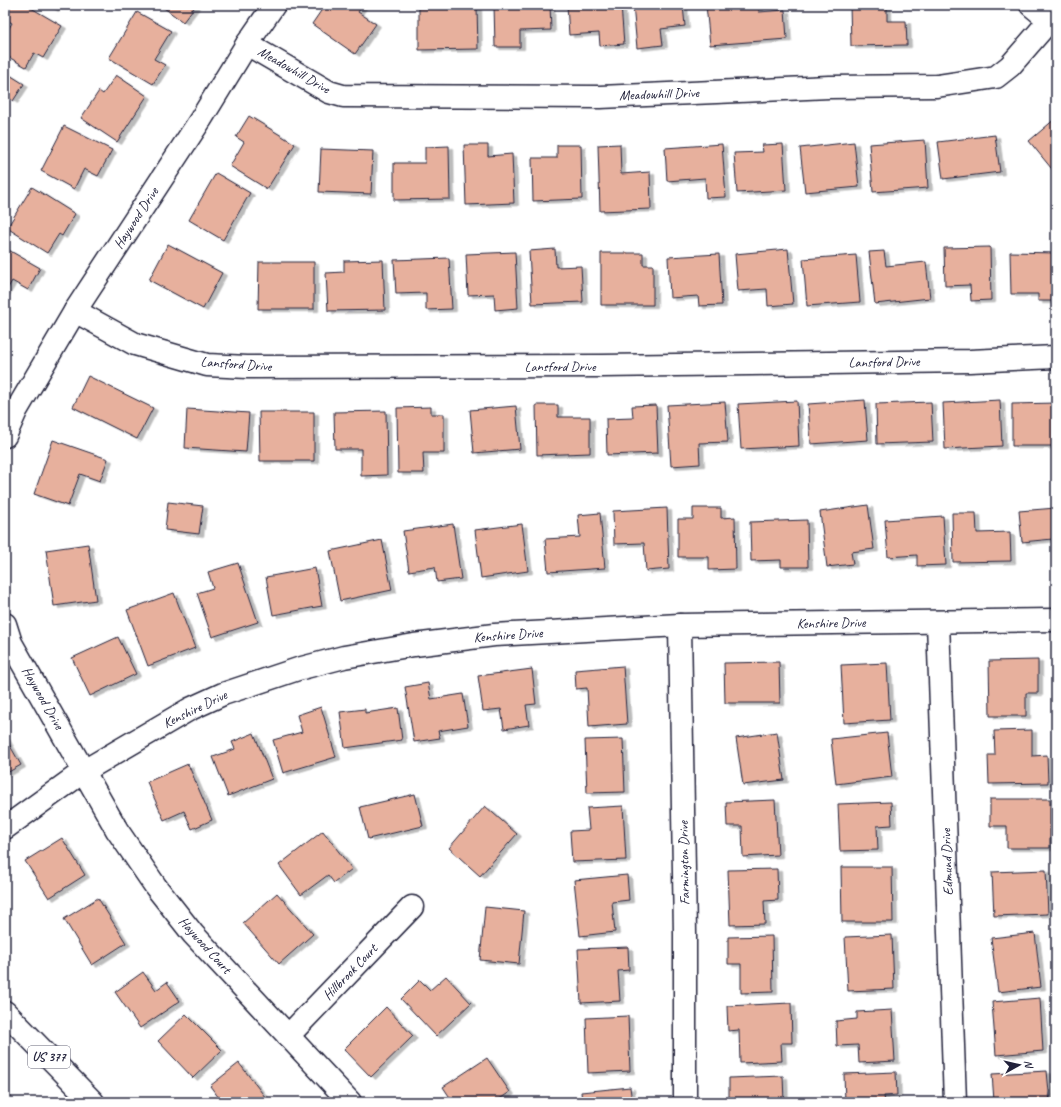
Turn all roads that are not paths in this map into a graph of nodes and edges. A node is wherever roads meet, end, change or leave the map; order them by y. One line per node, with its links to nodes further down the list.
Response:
1 (274, 5): 4 (main road, Haywood Drive)
2 (1031, 5): 3 (main road)
3 (1054, 20): 4 (main road, Meadowhill Drive)
4 (247, 44): 5 (main road, Haywood Drive)
5 (75, 311): 6 (main road, Lansford Drive); 7 (main road, Haywood Drive)
6 (1056, 357)
7 (5, 436)
8 (1056, 620): 9 (main road, Kenshire Drive)
9 (938, 622): 11 (main road, Kenshire Drive); 20 (main road, Edmund Drive)
10 (5, 624): 12 (main road, Haywood Drive)
11 (680, 625): 12 (main road, Kenshire Drive); 19 (main road, Farmington Drive)
12 (84, 771): 13 (main road, Kenshire Drive); 16 (main road, Haywood Court)
13 (5, 828)
14 (412, 907): 16 (main road, Hillbrook Court)
15 (5, 1012): 17 (main road, US 377)
16 (288, 1036): 18 (main road, Haywood Court)
17 (93, 1102)
18 (350, 1102)
19 (685, 1102)
20 (955, 1102)

